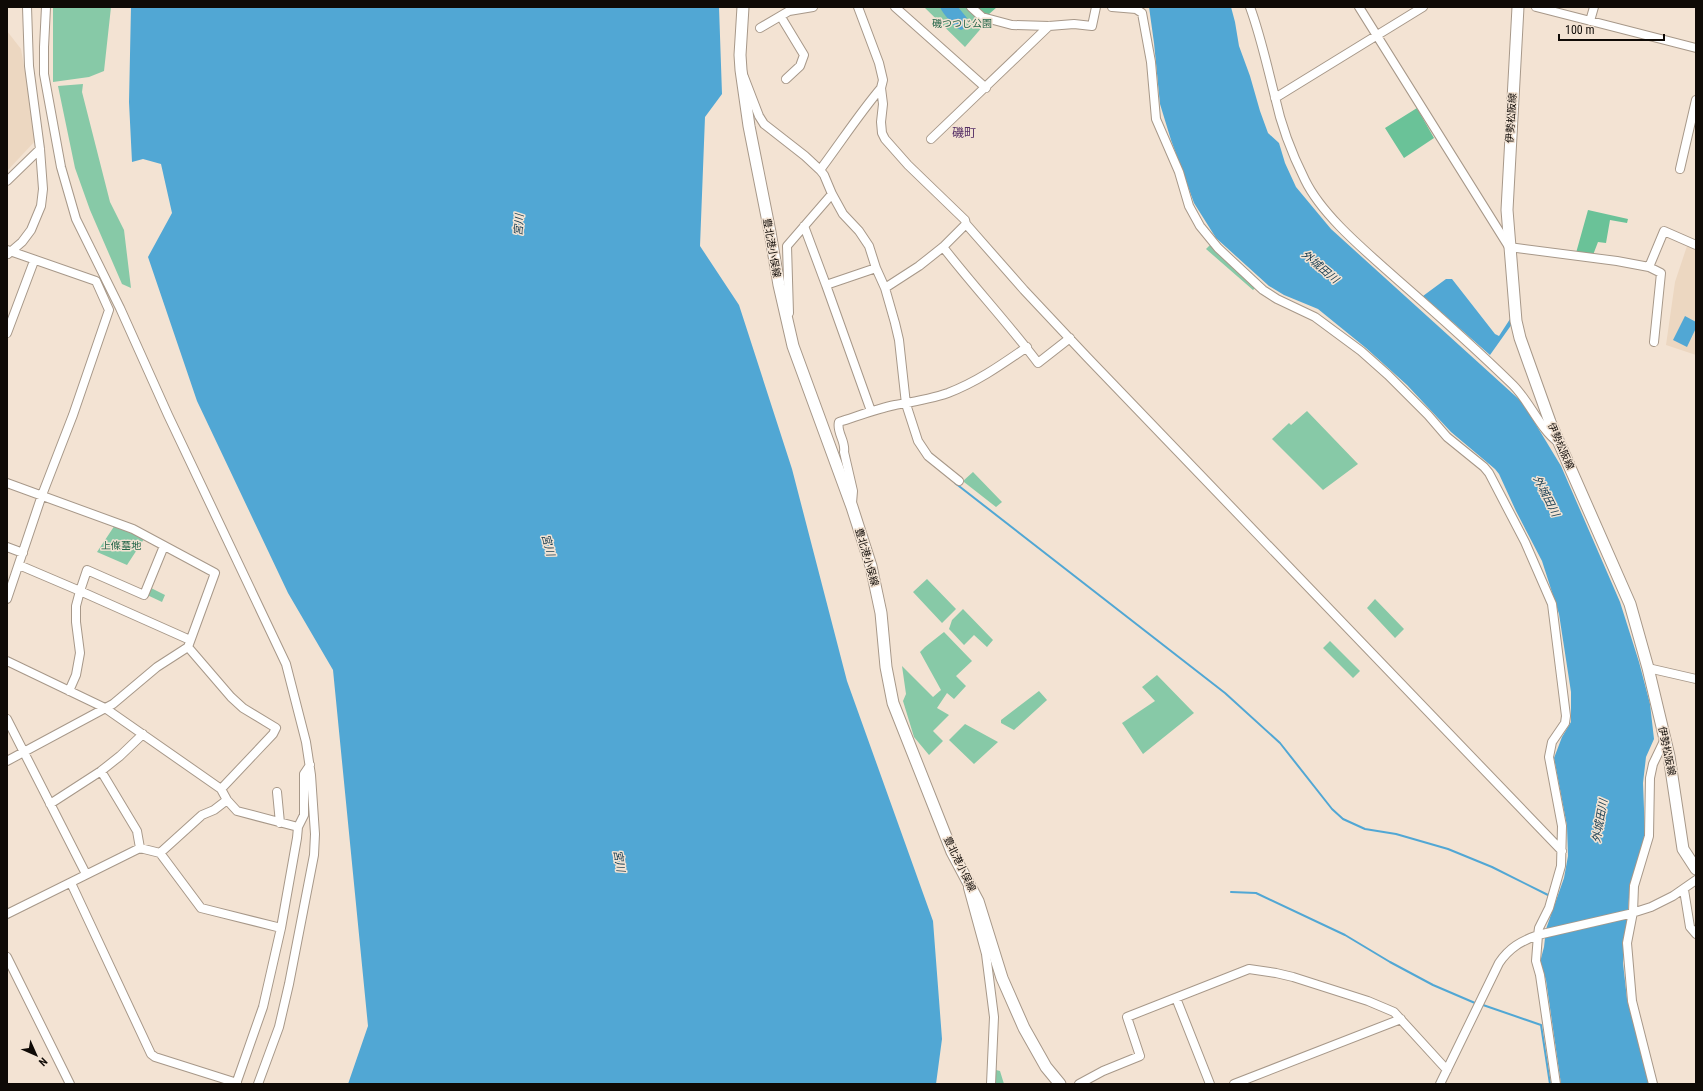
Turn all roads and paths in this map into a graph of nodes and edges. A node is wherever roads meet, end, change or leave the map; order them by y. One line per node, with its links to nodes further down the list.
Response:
1 (27, 7): 30 (street)
2 (46, 7): 75 (street)
3 (743, 7): 23 (main road, 豊北港小俣線)
4 (814, 7): 16 (street)
5 (858, 7): 25 (street)
6 (895, 7): 26 (street)
7 (971, 7): 19 (street)
8 (1096, 7): 19 (street)
9 (1112, 7): 84 (street)
10 (1250, 7): 27 (street)
11 (1359, 7): 21 (street)
12 (1423, 7): 21 (street)
13 (1518, 7): 39 (main road, 伊勢松阪線)
14 (1536, 7): 18 (street)
15 (1594, 7): 18 (street)
16 (788, 9): 17 (street)
17 (781, 17): 20 (street); 24 (street)
18 (1590, 22): 22 (street)
19 (1050, 26): 26 (street)
20 (760, 28)
21 (1376, 35): 27 (street); 39 (street)
22 (1696, 48)
23 (742, 70): 32 (street); 47 (main road, 豊北港小俣線)
24 (786, 79)
25 (881, 88): 32 (street); 35 (street)
26 (986, 88): 29 (street)
27 (1275, 98): 53 (street)
28 (1696, 100): 31 (street)
29 (931, 139)
30 (40, 149): 33 (street); 40 (street)
31 (1680, 169)
32 (820, 170): 34 (street)
33 (7, 181)
34 (832, 194): 36 (street); 43 (street)
35 (966, 224): 38 (street); 48 (street)
36 (804, 226): 44 (street); 47 (street)
37 (1696, 245): 42 (street)
38 (944, 247): 45 (street); 50 (street)
39 (1509, 247): 42 (street); 53 (main road, 伊勢松阪線)
40 (8, 252): 41 (street)
41 (34, 261): 46 (street); 56 (street)
42 (1648, 267): 49 (street)
43 (876, 268): 44 (street); 45 (street)
44 (826, 285): 52 (street)
45 (885, 288): 51 (street)
46 (7, 333)
47 (789, 334): 57 (main road, 豊北港小俣線)
48 (1070, 338): 50 (street); 84 (street)
49 (1654, 342)
50 (1027, 347): 51 (street)
51 (906, 404): 52 (street); 54 (street)
52 (871, 411): 57 (street)
53 (1560, 444): 66 (main road, 伊勢松阪線)
54 (959, 481)
55 (7, 483): 56 (street)
56 (42, 496): 58 (street); 60 (street)
57 (852, 507): 89 (main road, 豊北港小俣線)
58 (164, 546): 62 (street); 64 (street)
59 (7, 547): 60 (street)
60 (23, 553): 61 (street)
61 (19, 565): 62 (street); 63 (street)
62 (80, 591): 64 (street); 68 (street)
63 (7, 599)
64 (189, 643): 69 (street); 77 (street)
65 (7, 661): 68 (street)
66 (1648, 668): 67 (street); 72 (main road, 伊勢松阪線)
67 (1696, 679)
68 (69, 691): 69 (street)
69 (105, 708): 71 (street); 73 (street)
70 (7, 719): 73 (street)
71 (143, 734): 76 (street); 77 (street)
72 (1664, 741): 86 (main road, 伊勢松阪線); 92 (street)
73 (24, 753): 74 (street); 80 (street)
74 (7, 761)
75 (310, 765): 82 (street); 103 (street)
76 (101, 771): 80 (street); 83 (street)
77 (221, 789): 79 (street)
78 (277, 792): 81 (street)
79 (227, 800): 81 (street); 85 (street)
80 (50, 804): 87 (street)
81 (280, 823): 82 (street)
82 (298, 827): 94 (street)
83 (140, 848): 85 (street); 87 (street)
84 (1562, 851): 96 (street)
85 (160, 853): 94 (street)
86 (1696, 869)
87 (86, 874): 90 (street)
88 (1696, 880): 91 (street)
89 (966, 881): 104 (street); 105 (main road, 豊北港小俣線)
90 (71, 883): 93 (street); 102 (street)
91 (1684, 890): 92 (street); 95 (street)
92 (1631, 913): 96 (street); 111 (street)
93 (7, 914)
94 (281, 928): 102 (street)
95 (1696, 934)
96 (1540, 935): 100 (street); 110 (street)
97 (7, 957): 101 (street)
98 (1176, 998): 99 (street); 106 (street); 107 (street)
99 (1400, 1019): 100 (street); 108 (street)
100 (1448, 1070): 109 (street)
101 (70, 1084)
102 (236, 1084)
103 (258, 1084)
104 (991, 1084)
105 (1060, 1084)
106 (1079, 1084)
107 (1210, 1084)
108 (1234, 1084)
109 (1440, 1084)
110 (1556, 1084)
111 (1653, 1084)

